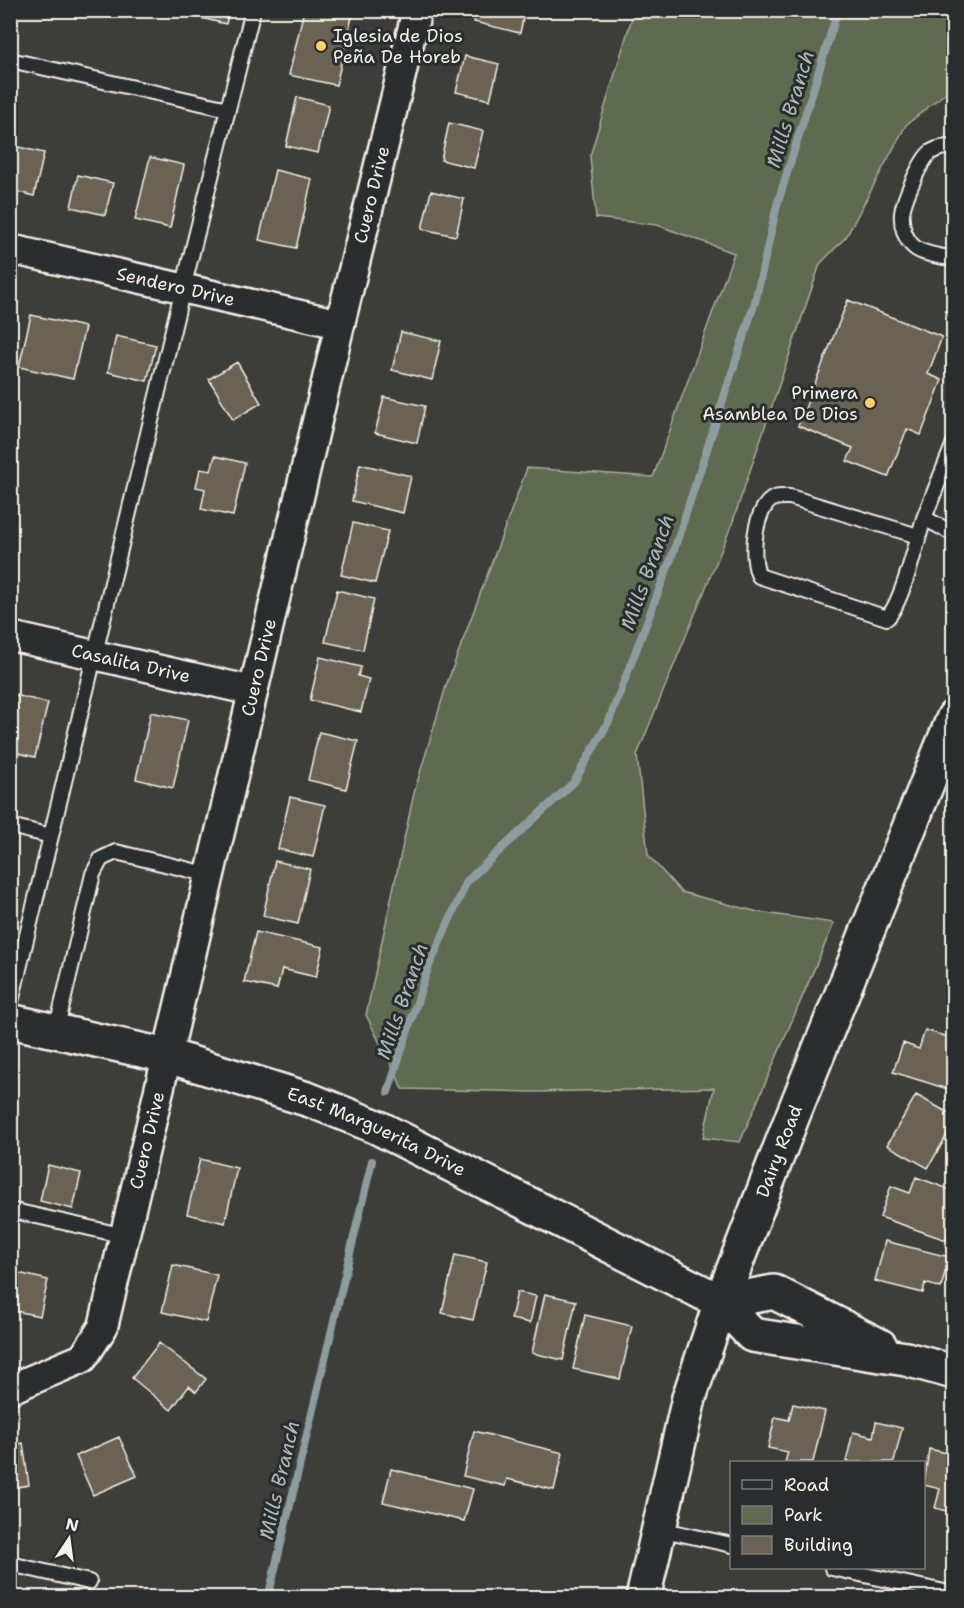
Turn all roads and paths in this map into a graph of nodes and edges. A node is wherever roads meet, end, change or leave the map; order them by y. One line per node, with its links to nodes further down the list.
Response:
1 (253, 10): 4 (lane)
2 (417, 10): 9 (street, Cuero Drive)
3 (10, 60): 4 (lane)
4 (228, 109): 8 (lane)
5 (954, 147): 7 (lane)
6 (10, 249): 8 (street, Sendero Drive)
7 (954, 259)
8 (183, 288): 9 (street, Sendero Drive); 15 (lane)
9 (340, 324): 16 (street, Cuero Drive)
10 (954, 443): 11 (lane)
11 (924, 518): 12 (lane); 13 (lane)
12 (954, 534)
13 (918, 536): 13 (lane)
14 (10, 636): 15 (street, Casalita Drive)
15 (94, 655): 16 (street, Casalita Drive); 19 (lane)
16 (253, 692): 20 (street, Cuero Drive)
17 (954, 717): 27 (street, Dairy Road)
18 (10, 826): 19 (lane)
19 (51, 836): 21 (lane)
20 (210, 875): 23 (lane); 24 (street, Cuero Drive)
21 (10, 1006)
22 (10, 1021): 23 (street, East Marguerita Drive)
23 (56, 1031): 24 (street, East Marguerita Drive)
24 (168, 1056): 26 (street, Cuero Drive); 27 (street, East Marguerita Drive)
25 (10, 1210): 26 (lane)
26 (125, 1236): 30 (street, Cuero Drive)
27 (721, 1302): 28 (street, East Marguerita Drive); 28 (street); 31 (street, Dairy Road)
28 (906, 1359): 29 (street)
29 (954, 1372)
30 (10, 1389)
31 (659, 1529): 32 (lane); 37 (street, Dairy Road)
32 (730, 1545)
33 (10, 1564): 35 (lane)
34 (837, 1569): 36 (lane)
35 (89, 1582)
36 (954, 1594)
37 (644, 1598)

